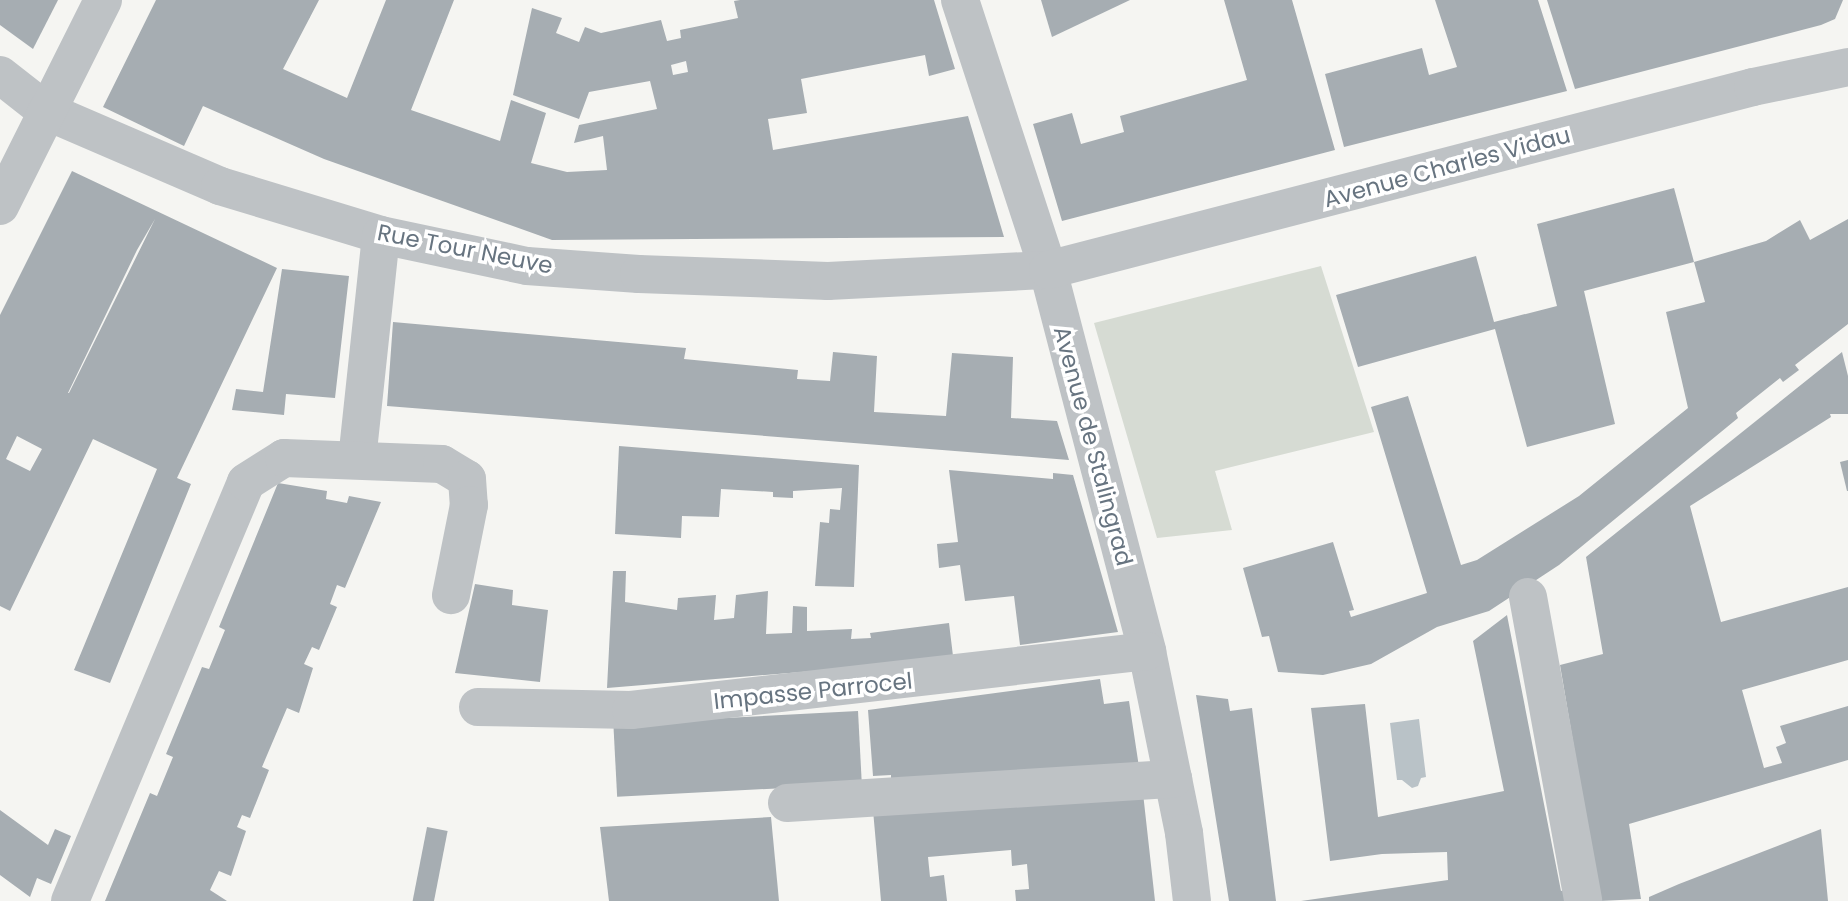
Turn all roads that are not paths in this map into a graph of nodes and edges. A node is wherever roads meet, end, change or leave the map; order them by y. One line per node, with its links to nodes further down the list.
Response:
1 (103, 0): 5 (street)
2 (960, 0): 8 (street, Avenue de Stalingrad)
3 (1848, 67): 8 (street, Avenue Charles Vidau)
4 (0, 75): 5 (street, Rue Tour Neuve)
5 (46, 111): 6 (street); 7 (street, Rue Tour Neuve)
6 (0, 206)
7 (382, 235): 8 (street, Rue Tour Neuve); 9 (street)
8 (1048, 270): 12 (street, Avenue de Stalingrad)
9 (357, 460): 10 (street); 16 (street)
10 (451, 595)
11 (1528, 597): 18 (street)
12 (1147, 651): 13 (street, Impasse Parrocel); 14 (street, Avenue de Stalingrad)
13 (478, 707)
14 (1173, 779): 15 (street); 17 (street, Avenue de Stalingrad)
15 (787, 803)
16 (70, 901)
17 (1192, 901)
18 (1583, 901)

